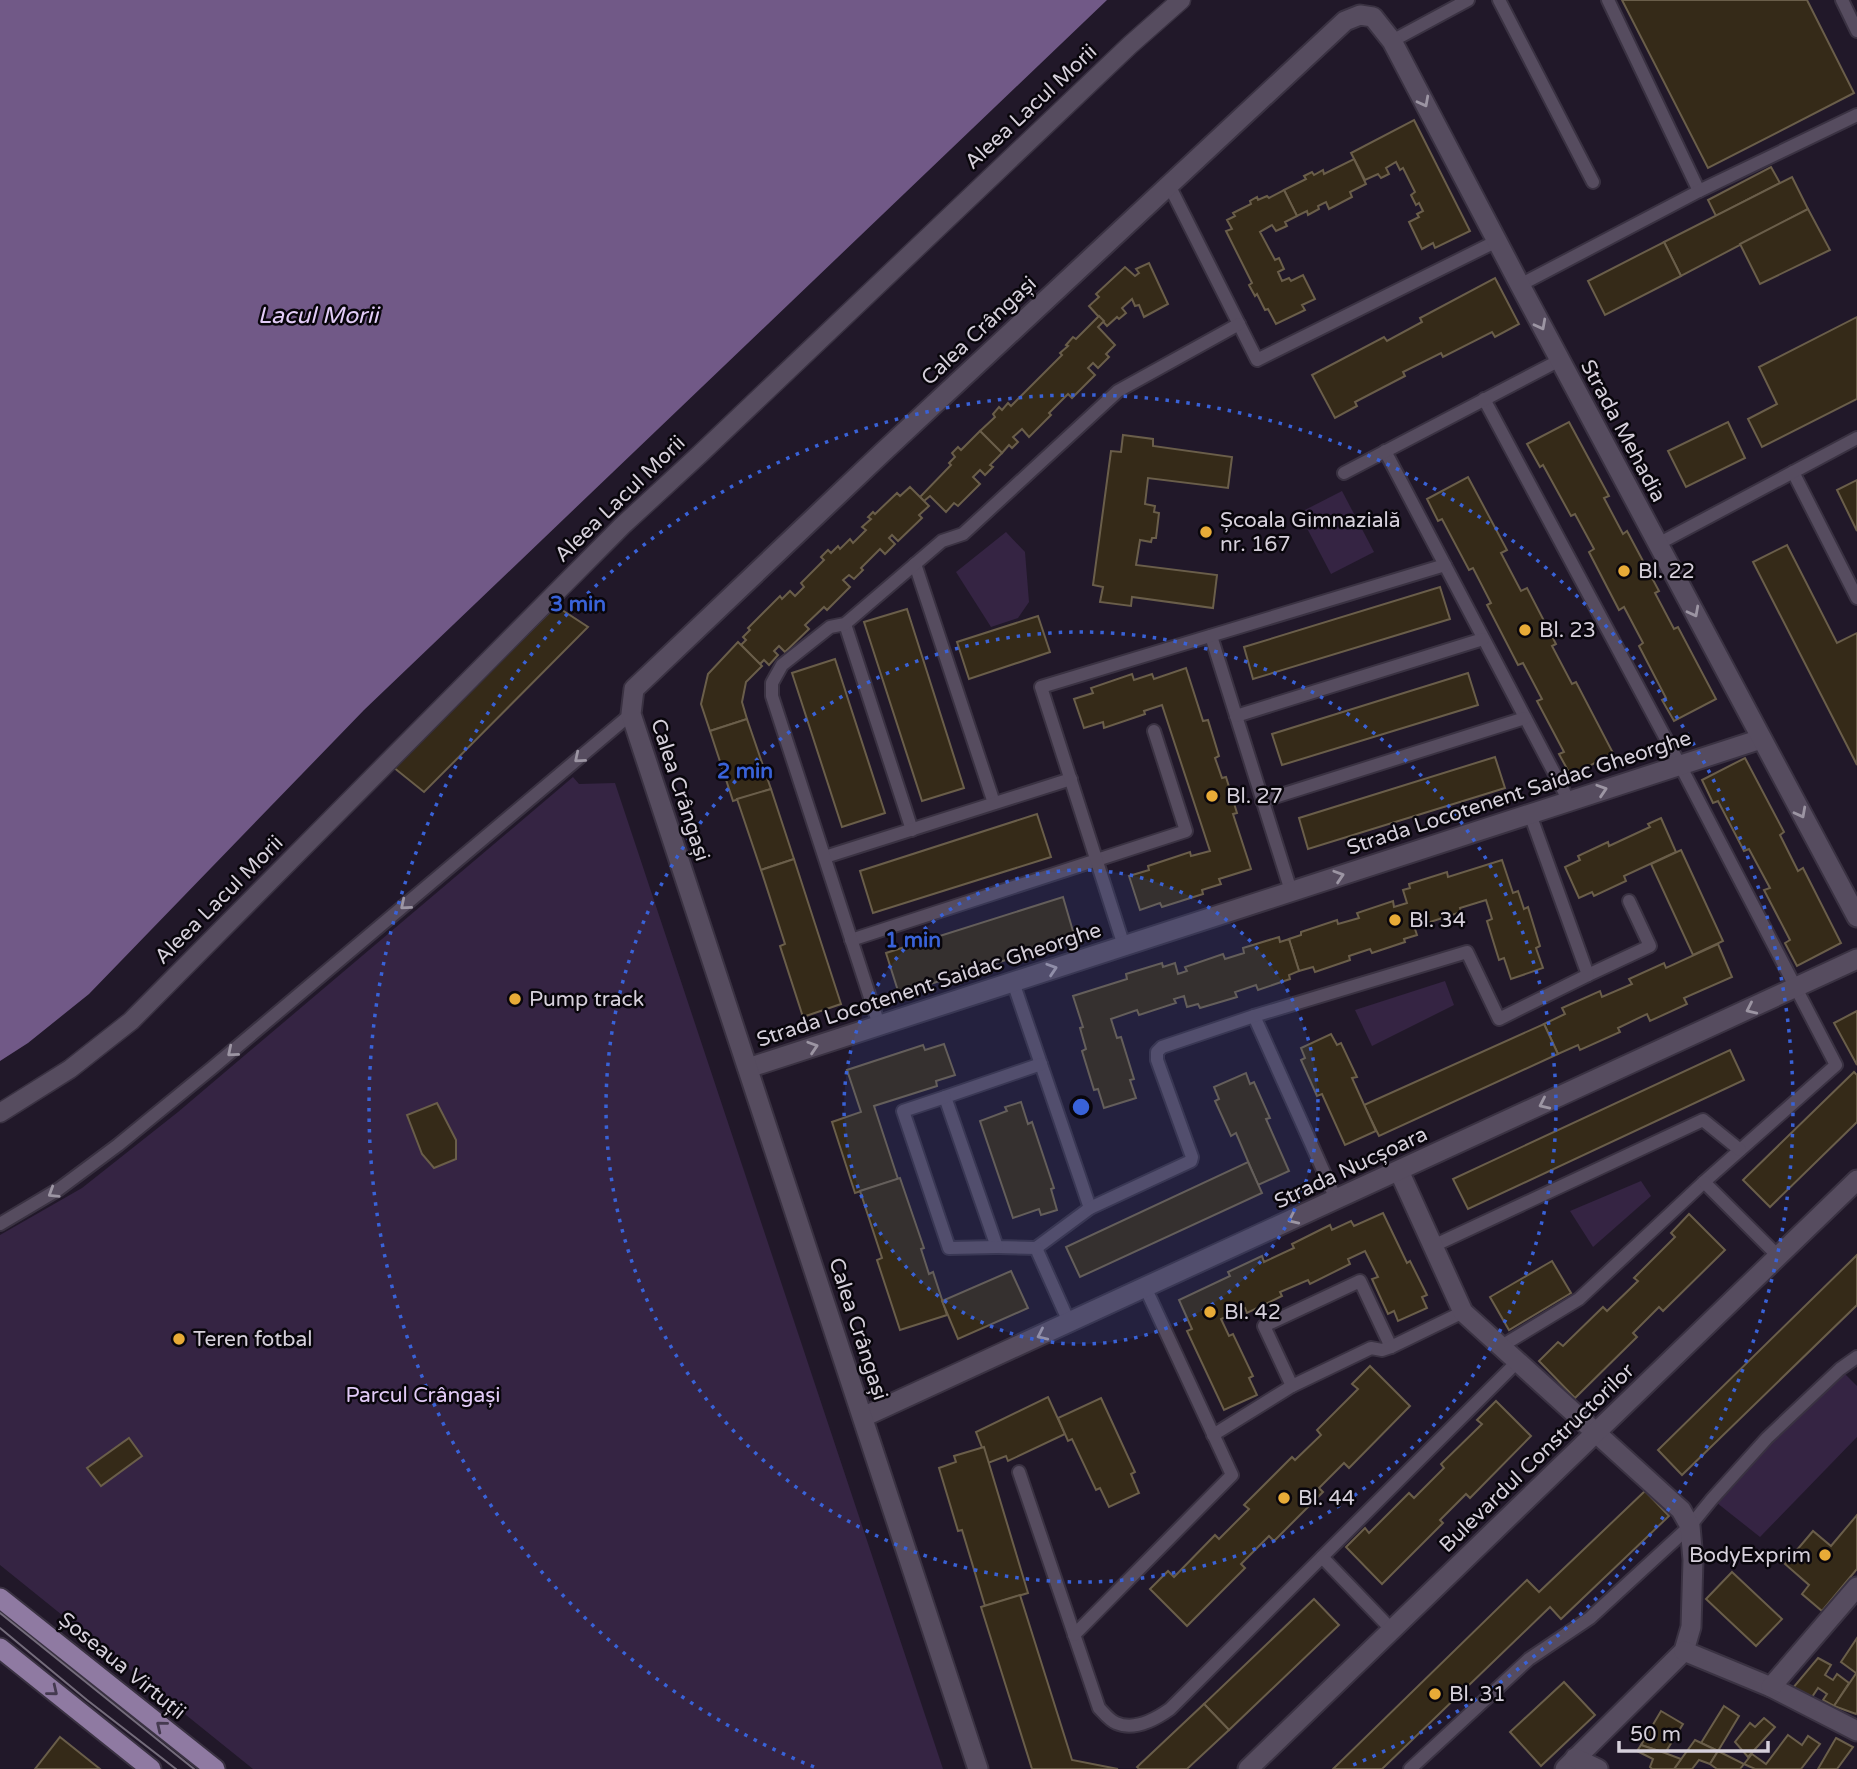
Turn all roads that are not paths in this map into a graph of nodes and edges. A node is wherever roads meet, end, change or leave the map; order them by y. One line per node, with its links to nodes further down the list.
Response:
1 (1181, 0): 56 (street, Aleea Lacul Morii)
2 (1468, 0): 7 (lane)
3 (1499, 0): 9 (lane)
4 (1608, 0): 11 (lane)
5 (1842, 0): 6 (lane)
6 (1857, 31)
7 (1392, 41): 10 (street, Calea Crângași); 12 (street, Strada Mehadia, one-way to 12)
8 (1857, 115): 11 (lane)
9 (1594, 182)
10 (1169, 185): 14 (lane); 28 (street, Calea Crângași)
11 (1699, 191): 13 (lane)
12 (1497, 241): 13 (street, Strada Mehadia); 14 (lane)
13 (1520, 285): 15 (street, Strada Mehadia, one-way to 15)
14 (1239, 324): 22 (lane)
15 (1560, 360): 16 (lane); 21 (street, Strada Mehadia)
16 (1484, 399): 18 (lane); 33 (lane)
17 (1857, 438): 19 (lane)
18 (1385, 451): 20 (lane); 23 (lane)
19 (1793, 472): 21 (lane); 24 (lane)
20 (1344, 473)
21 (1658, 544): 32 (street, Strada Mehadia, one-way to 32)
22 (915, 564): 25 (lane); 37 (lane)
23 (1445, 565): 26 (lane, Strada Locotenent Saidac Gheorghe); 27 (lane)
24 (1857, 598)
25 (845, 624): 39 (lane); 40 (lane)
26 (1211, 636): 29 (lane); 34 (lane, Strada Locotenent Saidac Gheorghe)
27 (1483, 639): 29 (lane); 30 (lane)
28 (631, 715): 54 (street, Calea Crângași); 63 (lane, one-way to 63)
29 (1236, 716): 35 (lane)
30 (1525, 718): 35 (lane); 36 (lane)
31 (1154, 731): 41 (lane)
32 (1761, 738): 33 (street, Strada Locotenent Saidac Gheorghe); 44 (street, Strada Mehadia, one-way to 44)
33 (1680, 765): 36 (street, Strada Locotenent Saidac Gheorghe, one-way to 33); 50 (lane)
34 (1071, 779): 37 (lane); 41 (lane, Strada Locotenent Saidac Gheorghe)
35 (1262, 801): 42 (lane)
36 (1569, 801): 38 (street, Strada Locotenent Saidac Gheorghe)
37 (994, 803): 39 (lane)
38 (1530, 814): 42 (street, Strada Locotenent Saidac Gheorghe, one-way to 38); 48 (lane)
39 (912, 830): 40 (lane)
40 (825, 857): 45 (lane)
41 (1097, 860): 45 (lane); 46 (lane, Strada Locotenent Saidac Gheorghe)
42 (1291, 891): 46 (street, Strada Locotenent Saidac Gheorghe)
43 (1629, 901): 48 (lane)
44 (1857, 917)
45 (851, 940): 52 (lane)
46 (1124, 946): 49 (street, Strada Locotenent Saidac Gheorghe, one-way to 46)
47 (1857, 959): 50 (street, Strada Nucșoara)
48 (1588, 975): 51 (lane)
49 (1013, 982): 52 (street, Strada Locotenent Saidac Gheorghe); 53 (lane)
50 (1796, 988): 57 (lane); 58 (street, Strada Nucșoara, one-way to 58)
51 (1254, 1016): 61 (lane); 62 (lane)
52 (879, 1025): 54 (street, Strada Locotenent Saidac Gheorghe, one-way to 52)
53 (1041, 1064): 55 (lane); 62 (lane)
54 (748, 1068): 76 (street, Calea Crângași)
55 (945, 1097): 64 (lane); 64 (lane)
56 (0, 1113)
57 (1740, 1150): 60 (lane); 65 (lane)
58 (1399, 1171): 61 (street, Strada Nucșoara); 65 (street)
59 (1857, 1180): 67 (street, Bulevardul Constructorilor)
60 (1704, 1182): 67 (lane); 72 (lane)
61 (1336, 1199): 68 (street, Strada Nucșoara, one-way to 68)
62 (1090, 1208): 66 (lane)
63 (0, 1224)
64 (997, 1247): 66 (lane)
65 (1433, 1247): 69 (street)
66 (1036, 1248): 70 (lane)
67 (1778, 1256): 77 (street, Bulevardul Constructorilor)
68 (1145, 1287): 70 (street, Strada Nucșoara); 78 (lane)
69 (1463, 1312): 71 (lane); 72 (street)
70 (1069, 1322): 76 (street, Strada Nucșoara, one-way to 76)
71 (1391, 1347): 75 (lane); 75 (lane)
72 (1500, 1347): 74 (street)
73 (1857, 1356): 80 (lane)
74 (1517, 1362): 77 (street); 81 (lane)
75 (1292, 1386): 78 (lane)
76 (863, 1417): 93 (street, Calea Crângași)
77 (1595, 1433): 80 (street); 84 (street, Bulevardul Constructorilor)
78 (1213, 1435): 85 (lane)
79 (1019, 1472): 85 (lane)
80 (1690, 1526): 87 (street); 95 (lane)
81 (1322, 1557): 84 (lane); 85 (lane)
82 (1857, 1587): 88 (street)
83 (0, 1598): 92 (main road, Șoseaua Virtuții, one-way to 83)
84 (1392, 1630): 94 (street, Bulevardul Constructorilor)
85 (1074, 1635)
86 (0, 1648): 91 (main road, one-way to 91)
87 (1684, 1651): 88 (street); 90 (street)
88 (1771, 1688): 89 (street)
89 (1857, 1731)
90 (1570, 1764): 96 (street)
91 (151, 1769)
92 (215, 1769)
93 (978, 1769)
94 (1248, 1769)
95 (1410, 1769)
96 (1598, 1769)

